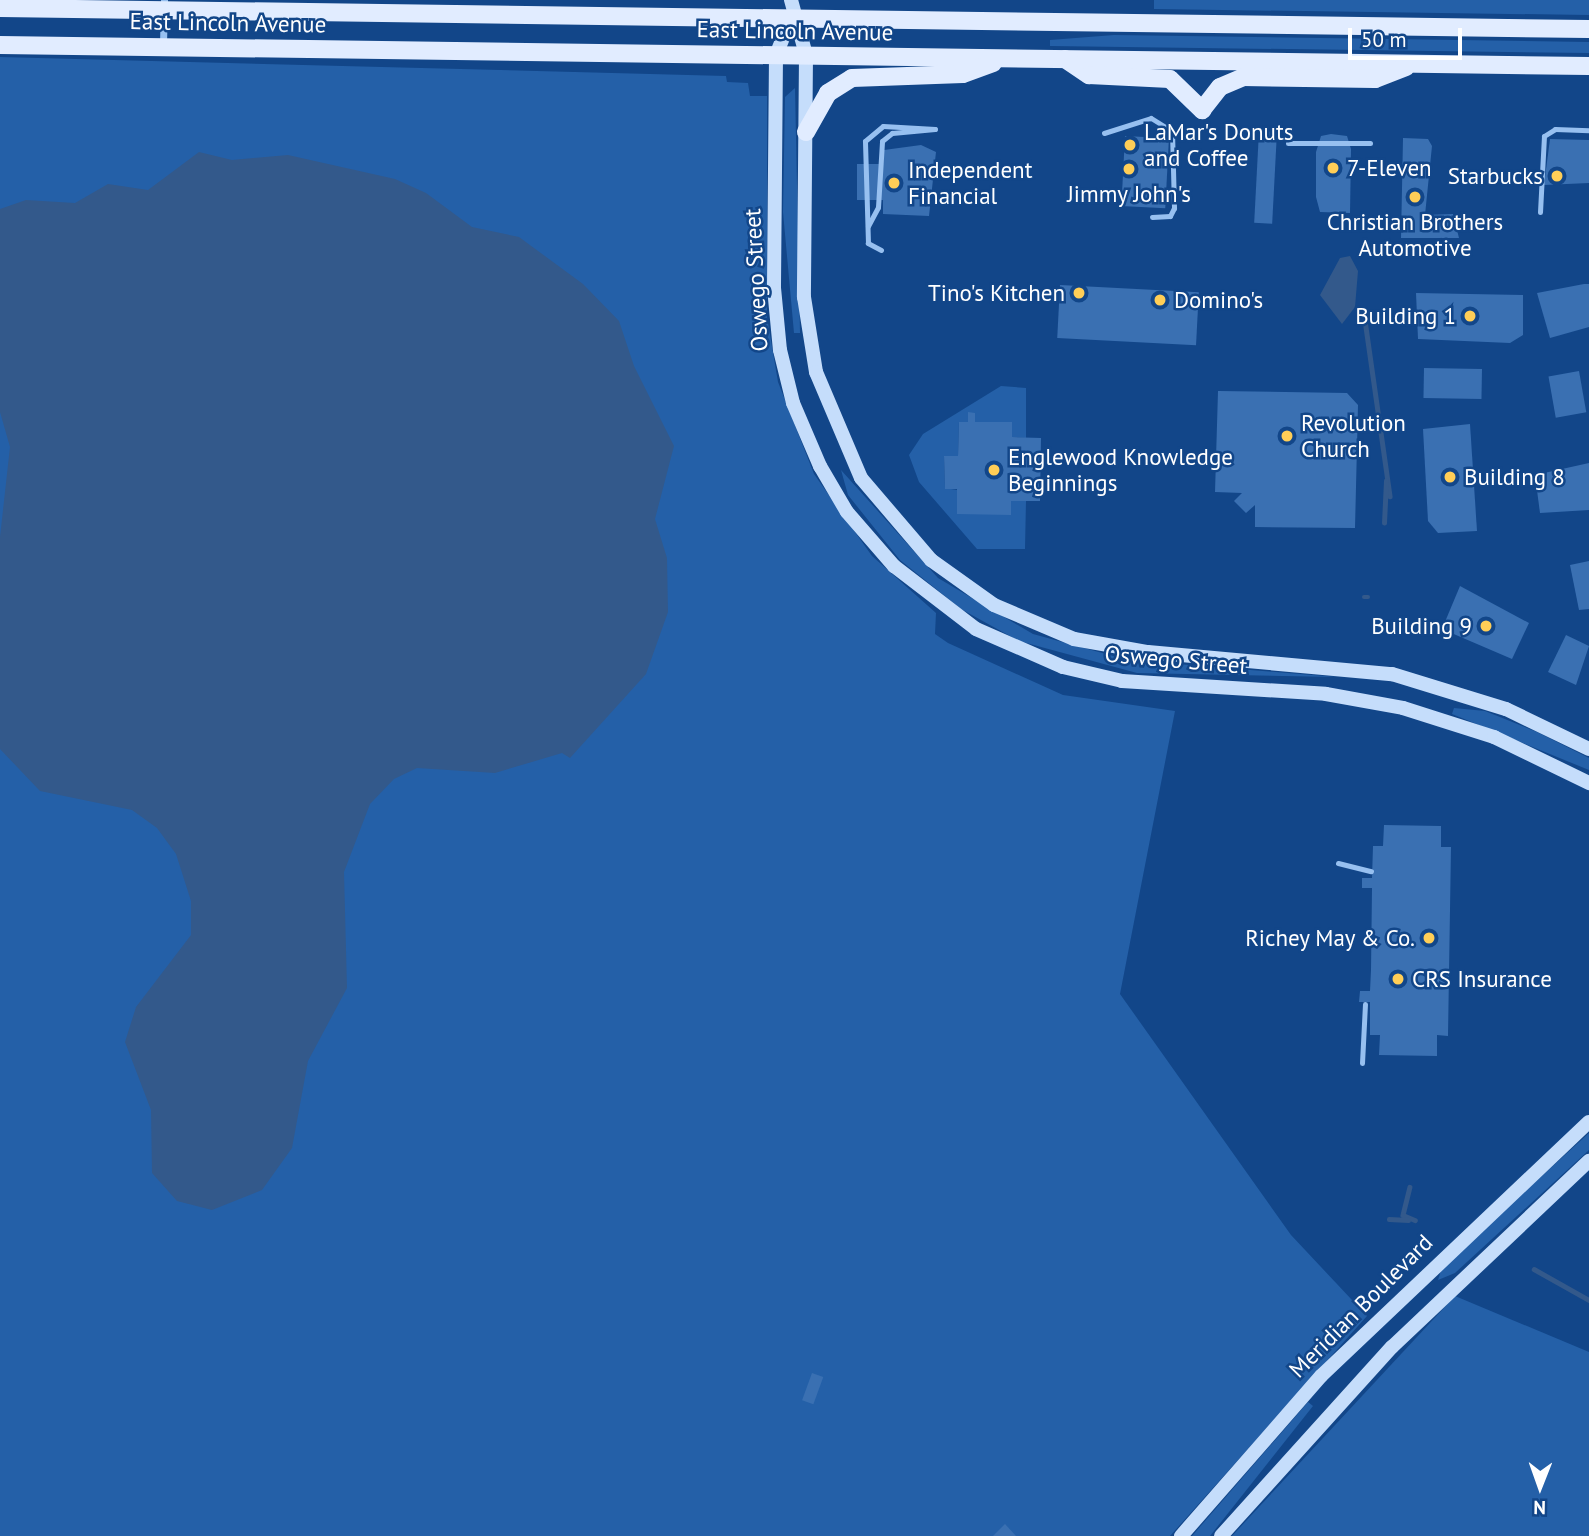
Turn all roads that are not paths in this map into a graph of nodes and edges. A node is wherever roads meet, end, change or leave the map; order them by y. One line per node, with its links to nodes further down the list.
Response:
1 (164, 5): 2 (main road, East Lincoln Avenue); 3 (main road, East Lincoln Avenue); 6 (street)
2 (0, 8)
3 (791, 9): 4 (main road, East Lincoln Avenue); 7 (main road, Oswego Street); 8 (main road, Oswego Street)
4 (1589, 29)
5 (0, 45): 6 (main road, East Lincoln Avenue)
6 (163, 47): 7 (main road, East Lincoln Avenue)
7 (776, 55): 8 (main road, East Lincoln Avenue); 23 (main road, Oswego Street)
8 (806, 55): 9 (main road, East Lincoln Avenue); 14 (main road, Oswego Street)
9 (1005, 58): 10 (main road, East Lincoln Avenue); 14 (main road)
10 (1065, 59): 11 (main road, East Lincoln Avenue); 11 (main road)
11 (1414, 64): 12 (main road, East Lincoln Avenue)
12 (1589, 66)
13 (1589, 130): 18 (lane)
14 (806, 132): 22 (main road, Oswego Street)
15 (1104, 133): 19 (lane)
16 (1370, 142): 17 (lane)
17 (1289, 143)
18 (1541, 212)
19 (1152, 217)
20 (868, 226): 20 (lane); 21 (lane)
21 (881, 250)
22 (1589, 749)
23 (1589, 783)
24 (1338, 863): 25 (lane)
25 (1371, 871)
26 (1365, 1004): 27 (lane)
27 (1362, 1063)
28 (1589, 1122): 30 (main road, Meridian Boulevard)
29 (1589, 1161): 31 (main road)
30 (1181, 1536)
31 (1221, 1536)

